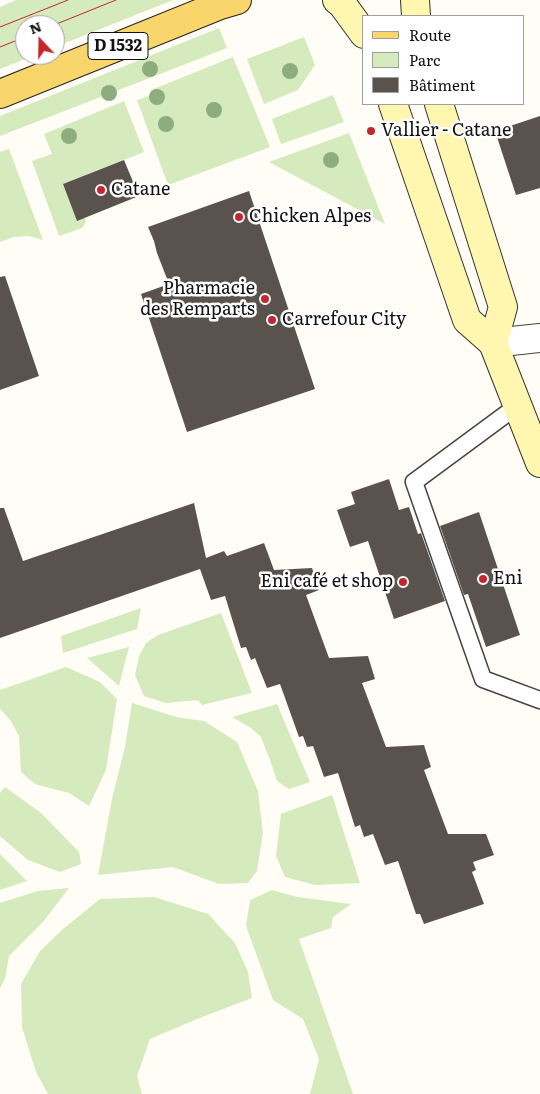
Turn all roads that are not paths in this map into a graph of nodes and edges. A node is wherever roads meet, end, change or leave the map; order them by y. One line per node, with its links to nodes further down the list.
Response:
1 (237, 0): 6 (main road, D 1532)
2 (337, 0): 5 (street)
3 (415, 0): 4 (street)
4 (416, 15)
5 (362, 31)
6 (0, 94)
7 (393, 105): 10 (street)
8 (439, 105): 10 (street)
9 (540, 338): 10 (street)
10 (493, 343): 11 (street)
11 (517, 406): 12 (street); 13 (lane)
12 (540, 463)
13 (540, 700)

